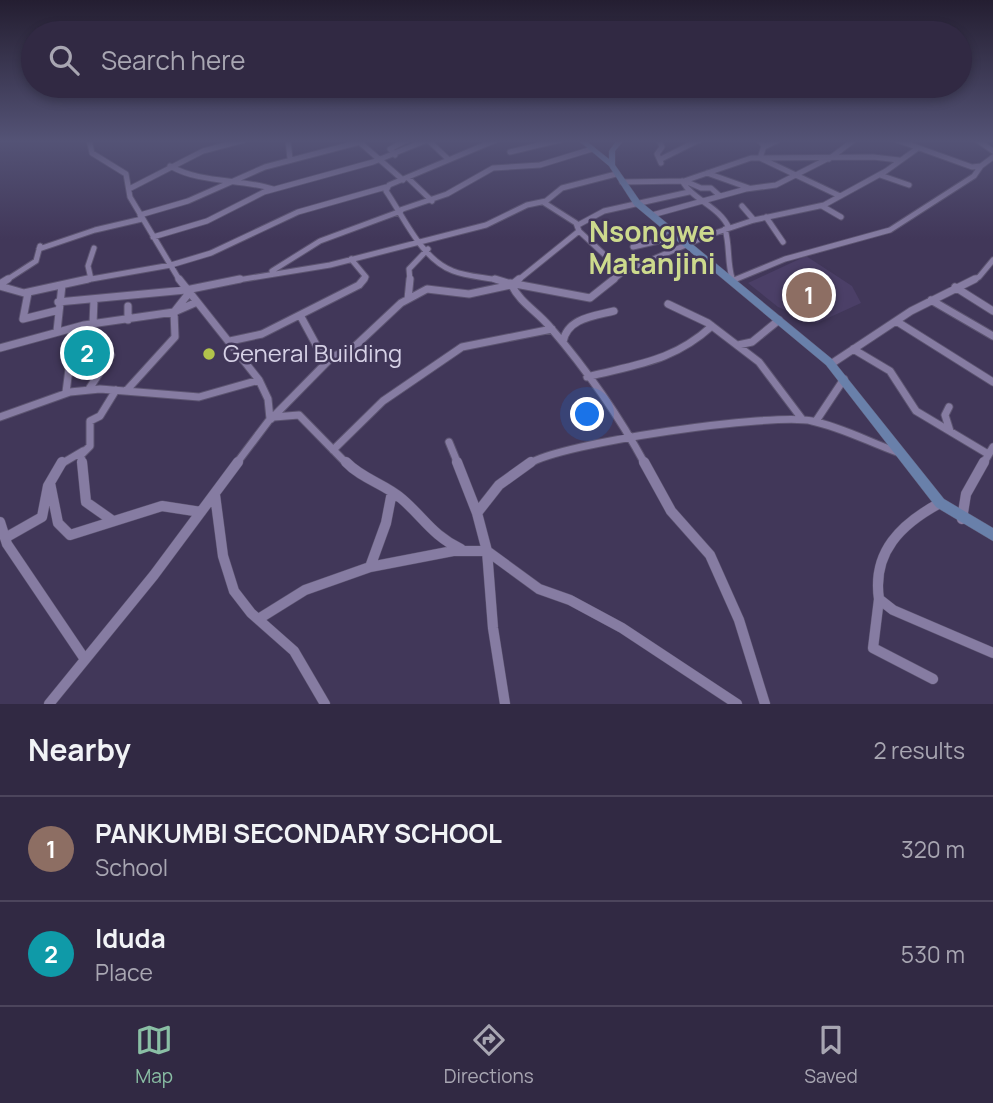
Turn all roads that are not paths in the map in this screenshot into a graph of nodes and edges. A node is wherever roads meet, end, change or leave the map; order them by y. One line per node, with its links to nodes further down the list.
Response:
1 (125, 173): 22 (street)
2 (158, 173): 22 (street)
3 (187, 173): 18 (street)
4 (252, 173): 18 (street)
5 (335, 173): 23 (street)
6 (396, 173): 17 (street)
7 (418, 173): 17 (street)
8 (484, 173): 28 (street)
9 (616, 173): 19 (street); 30 (street); 31 (street)
10 (707, 173): 19 (street); 24 (street)
11 (789, 173): 16 (street)
12 (801, 173): 16 (street)
13 (883, 173): 15 (street)
14 (976, 173): 56 (street)
15 (880, 175): 20 (street); 26 (street)
16 (795, 176): 24 (street); 26 (street)
17 (405, 179): 21 (street); 28 (street)
18 (233, 180): 23 (street); 38 (street)
19 (683, 181): 25 (street); 27 (street)
20 (909, 185)
21 (386, 187): 34 (street); 52 (street)
22 (129, 189): 38 (street)
23 (274, 189): 43 (street)
24 (753, 189): 27 (street)
25 (689, 192): 29 (street); 31 (street)
26 (840, 196): 33 (street)
27 (720, 197): 29 (street)
28 (432, 201): 34 (street)
29 (704, 201): 35 (street); 42 (street)
30 (544, 202): 40 (street); 44 (street)
31 (637, 202): 35 (street); 40 (street)
32 (742, 206): 39 (street)
33 (822, 206): 36 (street); 37 (street)
34 (400, 211): 44 (street); 54 (street)
35 (652, 215): 41 (street)
36 (766, 217): 39 (street); 45 (street)
37 (841, 217)
38 (140, 220): 43 (street); 58 (street)
39 (754, 220): 42 (street)
40 (578, 228): 53 (street); 57 (street)
41 (669, 228): 46 (street); 47 (street)
42 (727, 228): 46 (street); 56 (street)
43 (153, 237): 52 (street)
44 (421, 241): 49 (street); 50 (street)
45 (783, 242)
46 (688, 244): 53 (street); 56 (street)
47 (633, 247)
48 (94, 248): 55 (street)
49 (428, 249): 57 (street); 64 (street)
50 (351, 259): 54 (street); 73 (street)
51 (992, 264): 60 (street)
52 (171, 265): 55 (street); 61 (street)
53 (623, 272): 57 (street)
54 (265, 274): 61 (street)
55 (91, 279): 59 (street)
56 (733, 279): 75 (street)
57 (512, 284): 64 (street); 79 (street)
58 (0, 285): 62 (street)
59 (62, 285): 62 (street); 68 (street)
60 (956, 287): 65 (street); 71 (street)
61 (188, 291): 63 (street); 66 (street); 72 (street)
62 (28, 293): 68 (street)
63 (94, 299): 68 (street); 77 (street)
64 (408, 299): 89 (street)
65 (932, 300): 76 (street); 81 (street)
66 (197, 302): 72 (street); 82 (street)
67 (668, 304): 78 (street)
68 (59, 306): 80 (street)
69 (128, 306): 74 (street)
70 (614, 311): 83 (street)
71 (993, 311)
72 (174, 312): 74 (street); 97 (street)
73 (300, 315): 82 (street); 89 (street)
74 (128, 320): 77 (street)
75 (779, 320): 84 (street); 90 (street)
76 (896, 321): 86 (street); 94 (street)
77 (93, 324): 80 (street)
78 (712, 326): 84 (street); 91 (street)
79 (552, 329): 83 (street); 107 (street)
80 (57, 331): 85 (street)
81 (993, 336)
82 (230, 341): 93 (street)
83 (563, 344): 91 (street)
84 (738, 345): 102 (street)
85 (0, 348)
86 (853, 349): 90 (street); 104 (street)
87 (71, 354): 98 (street)
88 (111, 355): 95 (street)
89 (326, 363): 101 (street)
90 (831, 364): 92 (street)
91 (587, 377): 105 (street)
92 (844, 379): 103 (street); 110 (street)
93 (259, 380): 97 (street); 101 (street)
94 (993, 382)
95 (89, 389): 96 (street); 98 (street)
96 (116, 390): 97 (street); 108 (street)
97 (126, 391)
98 (66, 393): 100 (street)
99 (949, 407): 104 (street)
100 (0, 417)
101 (270, 419): 107 (street); 113 (street)
102 (802, 419): 103 (street); 105 (street)
103 (816, 421): 110 (street)
104 (950, 431): 109 (street)
105 (634, 440): 116 (street); 134 (street)
106 (449, 442): 116 (street)
107 (333, 450): 112 (street)
108 (83, 451): 111 (street); 118 (street)
109 (991, 451): 117 (street)
110 (898, 452): 114 (street)
111 (50, 483): 118 (street); 121 (street)
112 (392, 492): 122 (street); 124 (street)
113 (215, 495): 115 (street); 126 (street)
114 (940, 503): 117 (street); 125 (street)
115 (201, 512): 118 (street); 128 (street)
116 (477, 513): 123 (street)
117 (962, 519): 120 (street)
118 (113, 521)
119 (0, 522): 121 (street)
120 (993, 536)
121 (5, 538): 128 (street)
122 (465, 551): 123 (street); 124 (street)
123 (486, 551): 132 (street); 133 (street)
124 (370, 567): 126 (street)
125 (879, 599): 127 (street); 129 (street)
126 (260, 618): 131 (street)
127 (993, 653)
128 (84, 658): 130 (street)
129 (933, 679)
130 (49, 704)
131 (326, 704)
132 (505, 704)
133 (737, 704)
134 (765, 704)

